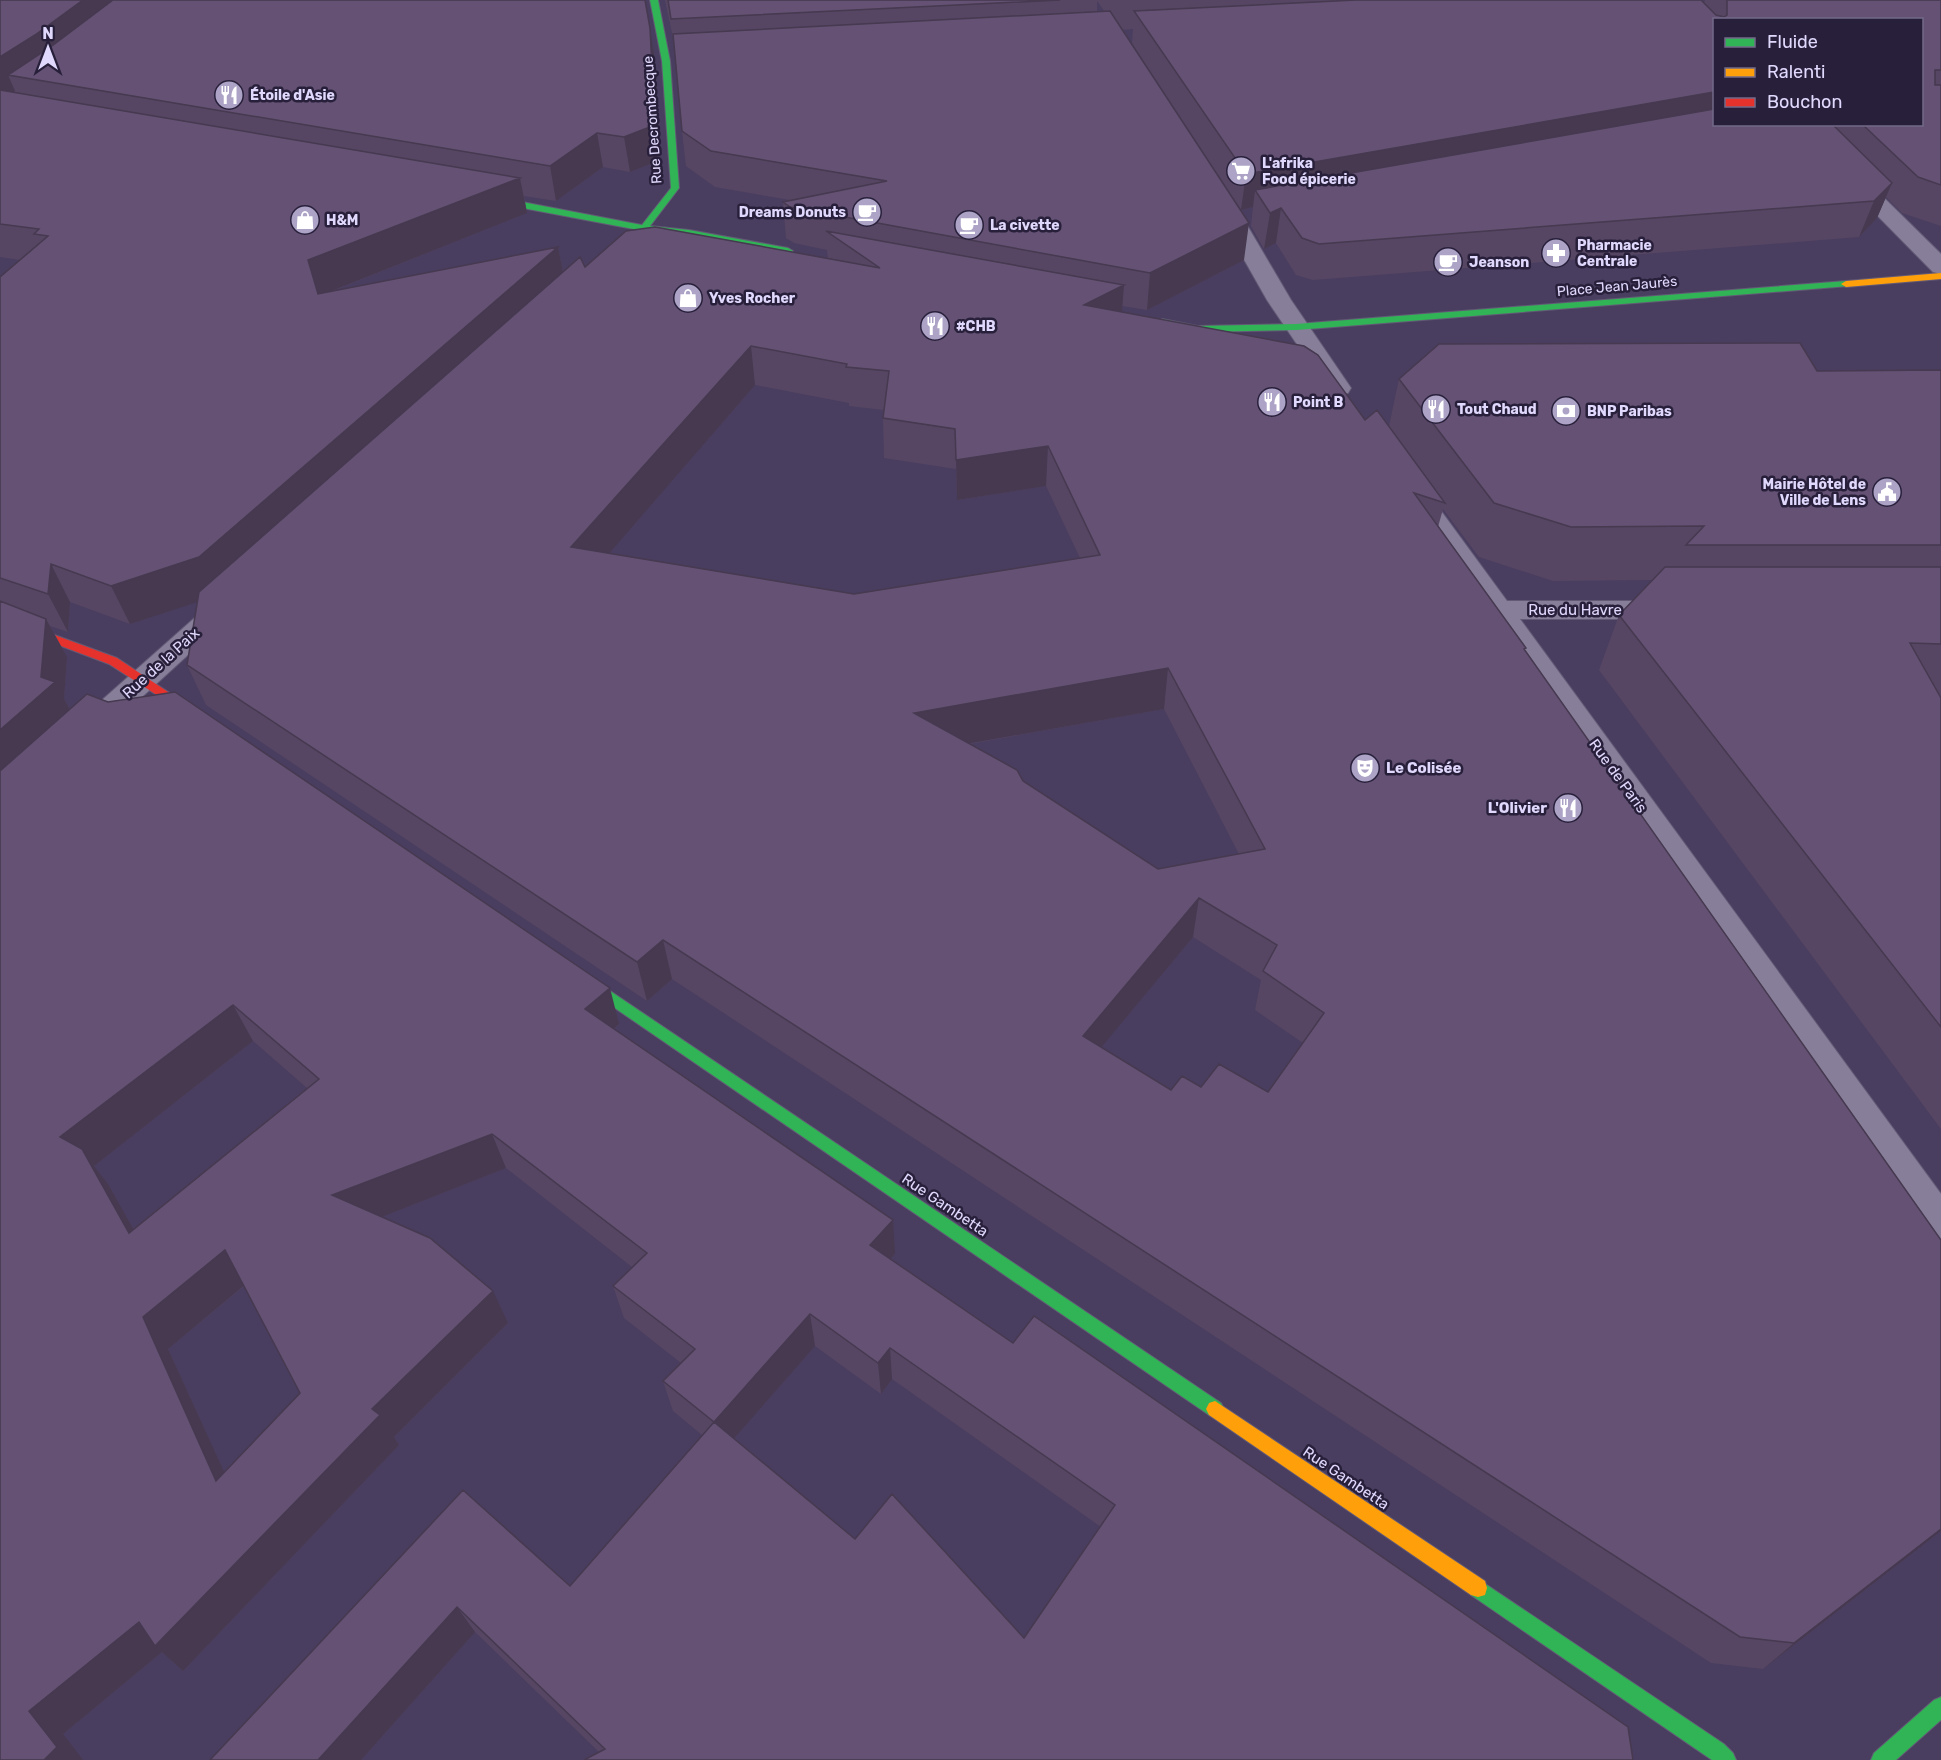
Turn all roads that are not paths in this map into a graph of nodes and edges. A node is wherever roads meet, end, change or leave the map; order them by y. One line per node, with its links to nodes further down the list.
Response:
1 (654, 0): 3 (street, Rue Decrombecque)
2 (689, 60): 3 (street)
3 (666, 61): 9 (street, Rue Decrombecque)
4 (1799, 126): 12 (street)
5 (1209, 182): 8 (street)
6 (469, 195): 9 (street)
7 (1258, 216): 8 (street)
8 (1234, 220): 15 (street)
9 (644, 228): 10 (street); 11 (street)
10 (622, 248)
11 (804, 254)
12 (1941, 267)
13 (1941, 276): 15 (street, Place Jean Jaurès)
14 (1151, 320): 15 (street, Place Jean Jaurès)
15 (1296, 327): 16 (street)
16 (1356, 412)
17 (1397, 468): 19 (street, Rue de Paris)
18 (241, 591): 22 (street, Rue de la Paix)
19 (1498, 610): 20 (street, Rue du Havre); 26 (street, Rue de Paris)
20 (1701, 610)
21 (0, 619): 22 (street)
22 (143, 679): 23 (street); 24 (street, Rue de la Paix)
23 (213, 726)
24 (66, 749)
25 (569, 969): 28 (street, Rue Gambetta)
26 (1941, 1225)
27 (1941, 1707): 29 (street)
28 (1726, 1760)
29 (1881, 1760)

